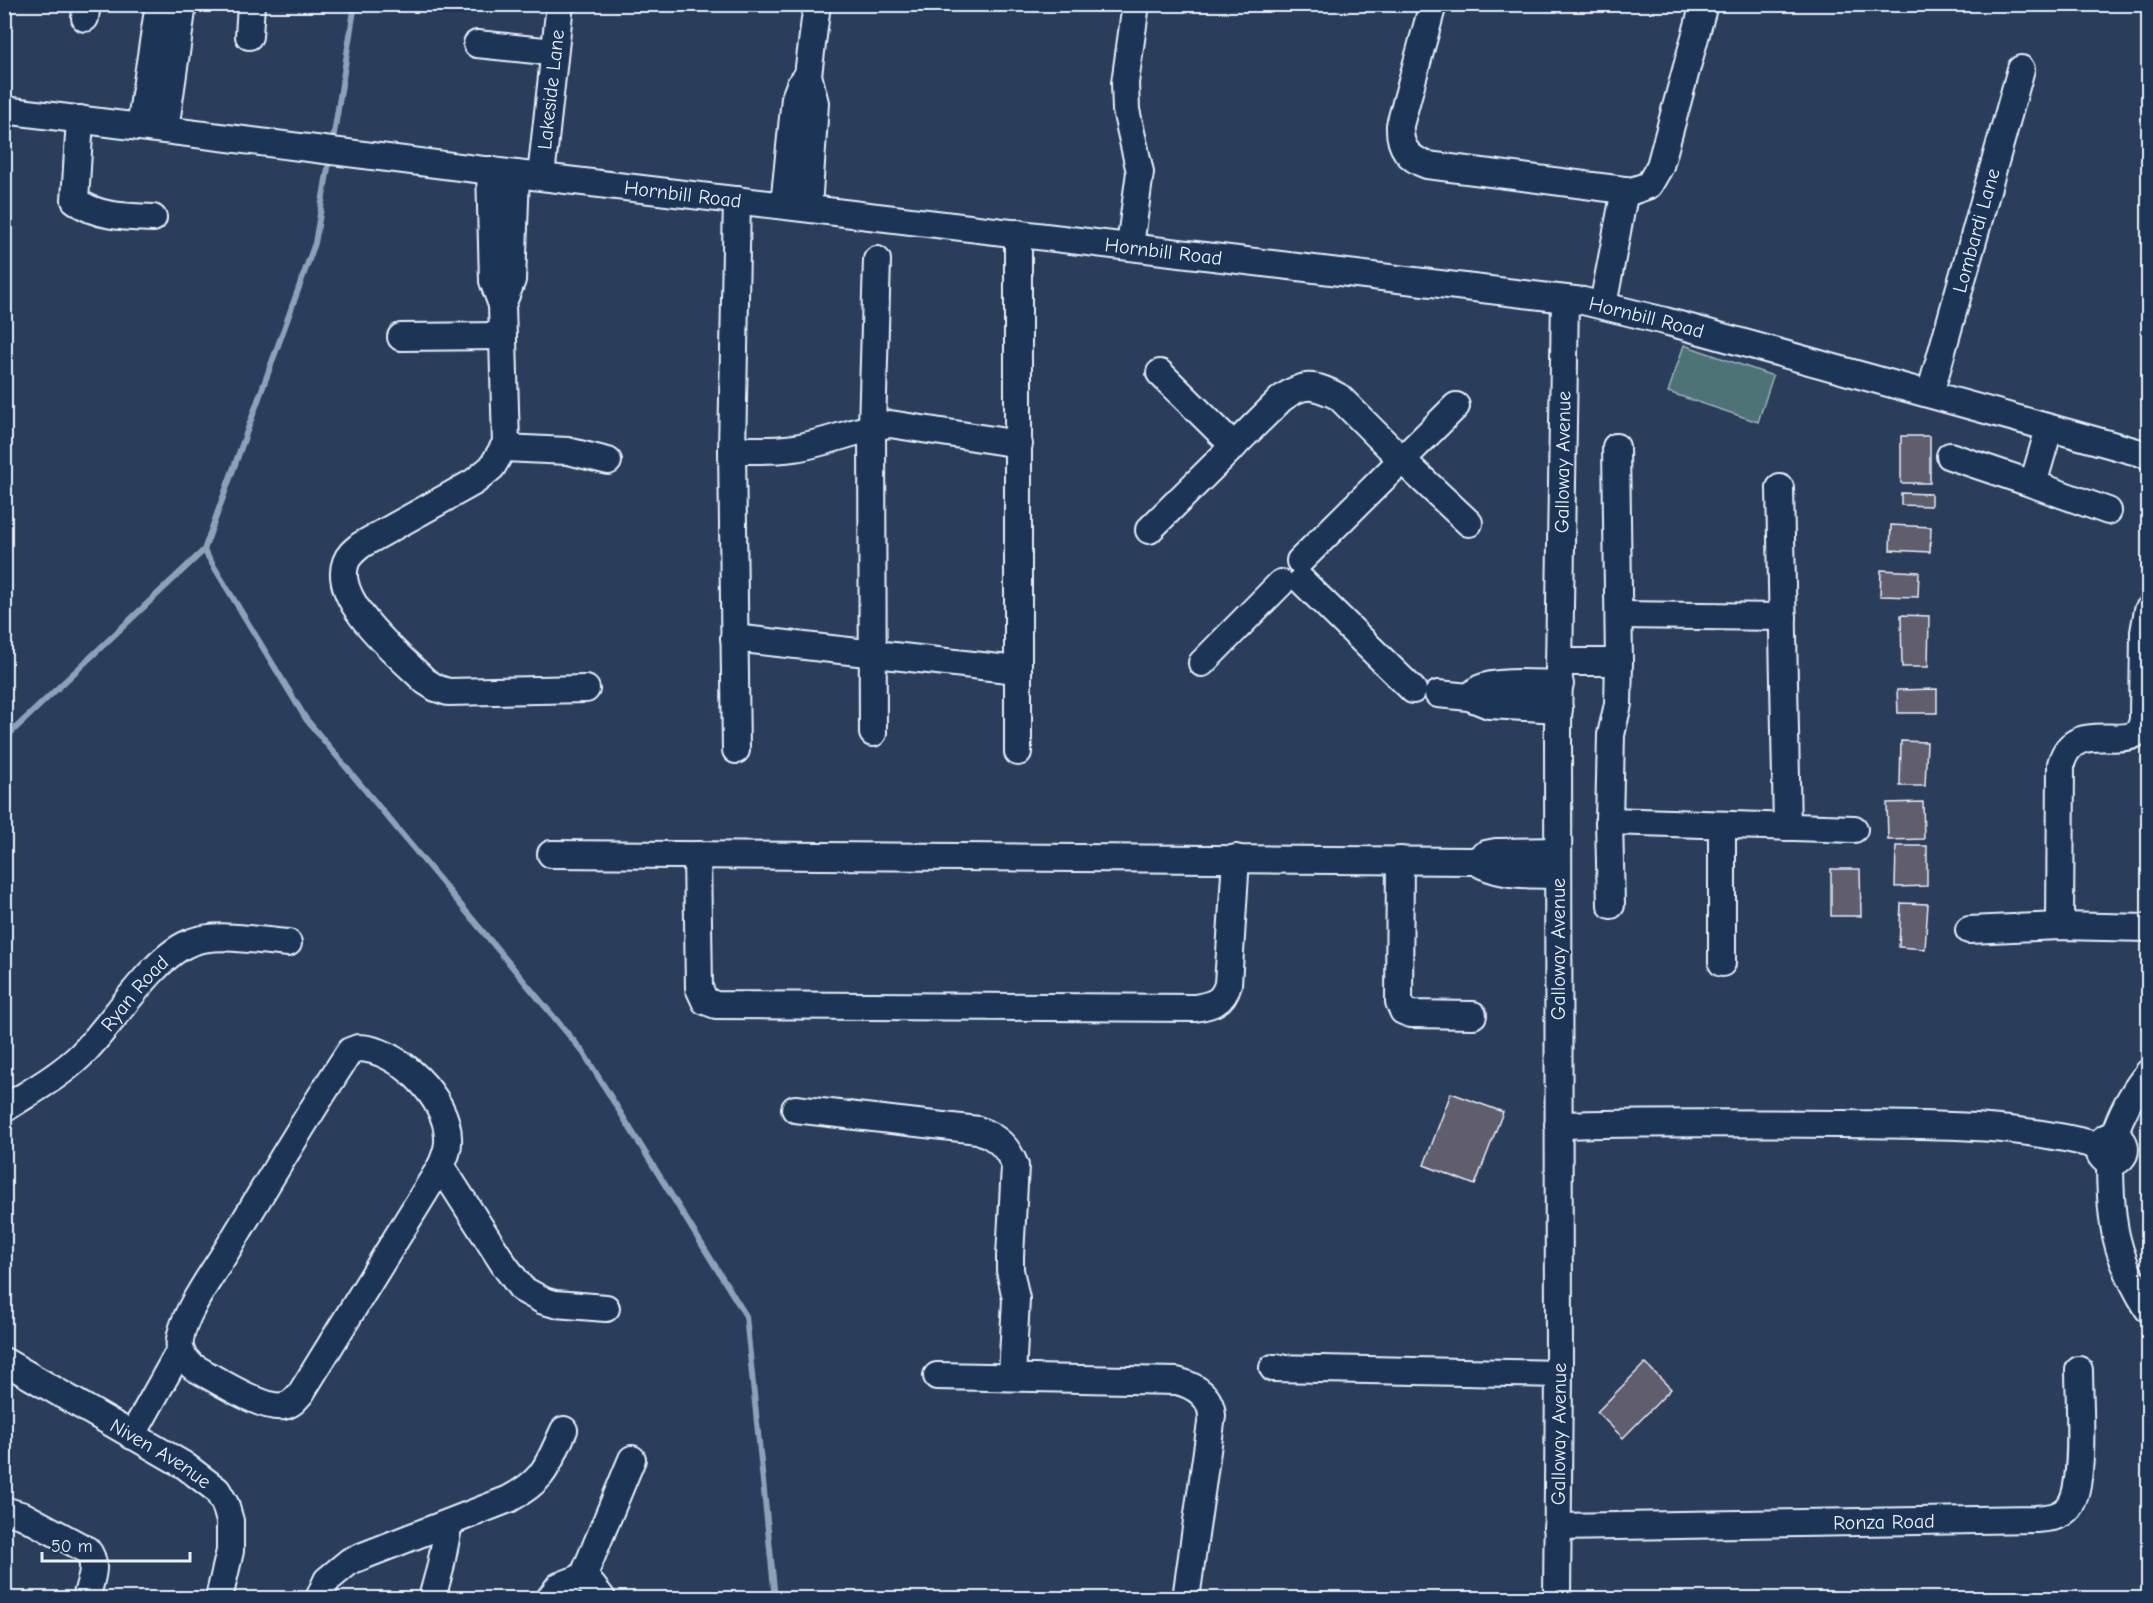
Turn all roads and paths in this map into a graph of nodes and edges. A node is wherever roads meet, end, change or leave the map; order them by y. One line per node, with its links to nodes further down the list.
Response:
1 (251, 4): 8 (street)
2 (560, 4): 10 (street, Lakeside Lane)
3 (817, 4): 19 (street)
4 (1136, 4): 22 (street)
5 (1433, 4): 17 (street)
6 (1704, 4): 17 (street)
7 (170, 9): 14 (street)
8 (249, 36)
9 (477, 44): 10 (street)
10 (554, 52): 16 (street, Lakeside Lane)
11 (2020, 69): 30 (street, Lombardi Lane)
12 (4, 110): 13 (street, Hornbill Road)
13 (80, 119): 14 (street, Hornbill Road); 20 (street)
14 (152, 129): 15 (street, Hornbill Road)
15 (490, 170): 16 (street, Hornbill Road); 25 (street)
16 (528, 175): 18 (street, Hornbill Road); 25 (street, Lakeside Lane)
17 (1625, 190): 26 (street)
18 (737, 200): 19 (street, Hornbill Road); 38 (street)
19 (796, 206): 21 (street, Hornbill Road)
20 (153, 218)
21 (1018, 233): 22 (street, Hornbill Road); 34 (street)
22 (1130, 246): 24 (street, Hornbill Road)
23 (877, 260): 32 (street)
24 (1565, 299): 26 (street, Hornbill Road); 57 (street, Galloway Avenue)
25 (502, 305): 27 (street)
26 (1603, 305): 30 (street, Hornbill Road)
27 (503, 336): 28 (street); 37 (street)
28 (401, 337)
29 (1160, 373): 35 (street)
30 (1930, 394): 33 (street, Hornbill Road)
31 (1456, 406): 41 (street)
32 (872, 427): 34 (street); 38 (street); 53 (street)
33 (2049, 429): 39 (street, Hornbill Road); 43 (street)
34 (1019, 444): 56 (street)
35 (1234, 446): 41 (street); 47 (street)
36 (1616, 447): 50 (street)
37 (504, 448): 42 (street); 58 (street)
38 (732, 450): 52 (street)
39 (2148, 455)
40 (1950, 456): 43 (street)
41 (1402, 460): 46 (street); 48 (street)
42 (608, 461)
43 (2033, 484): 45 (street)
44 (1780, 488): 51 (street)
45 (2108, 511)
46 (1469, 523)
47 (1149, 530)
48 (1294, 575): 55 (street); 57 (street)
49 (2148, 610): 72 (street)
50 (1619, 615): 51 (street); 54 (street)
51 (1783, 617): 64 (street)
52 (734, 638): 53 (street); 60 (street)
53 (872, 654): 56 (street); 59 (street)
54 (1619, 662): 57 (street); 62 (street)
55 (1202, 663)
56 (1017, 670): 61 (street)
57 (1560, 685): 70 (street, Galloway Avenue)
58 (586, 689)
59 (873, 733)
60 (736, 750)
61 (1018, 752)
62 (1609, 821): 63 (street); 71 (street)
63 (1722, 825): 64 (street); 76 (street)
64 (1787, 827): 65 (street)
65 (1854, 829)
66 (551, 854): 67 (street)
67 (697, 855): 68 (street); 68 (street)
68 (1236, 858): 69 (street)
69 (1400, 860): 70 (street); 77 (street)
70 (1558, 863): 81 (street, Galloway Avenue)
71 (1611, 905)
72 (2060, 926): 73 (street); 74 (street)
73 (2148, 928)
74 (1970, 930)
75 (288, 943): 79 (street, Ryan Road)
76 (1722, 963)
77 (1473, 1015)
78 (2148, 1073): 82 (street)
79 (4, 1109)
80 (795, 1109): 92 (street)
81 (1558, 1125): 82 (street); 90 (street, Galloway Avenue)
82 (2108, 1148): 85 (street)
83 (441, 1166): 84 (street); 86 (street); 86 (street)
84 (606, 1308)
85 (2148, 1309)
86 (180, 1350): 94 (street)
87 (4, 1361): 94 (street, Niven Avenue)
88 (1273, 1368): 90 (street)
89 (2079, 1370): 98 (street, Ronza Road)
90 (1559, 1374): 98 (street, Galloway Avenue)
91 (937, 1376): 92 (street)
92 (1012, 1377): 106 (street)
93 (564, 1430): 97 (street)
94 (132, 1436): 101 (street, Niven Avenue)
95 (632, 1459): 99 (street)
96 (4, 1510): 100 (street)
97 (449, 1523): 102 (street); 103 (street)
98 (1557, 1527): 107 (street, Galloway Avenue)
99 (583, 1577): 104 (street); 105 (street)
100 (86, 1599)
101 (219, 1599)
102 (319, 1599)
103 (432, 1599)
104 (550, 1599)
105 (602, 1599)
106 (1186, 1599)
107 (1557, 1599)

